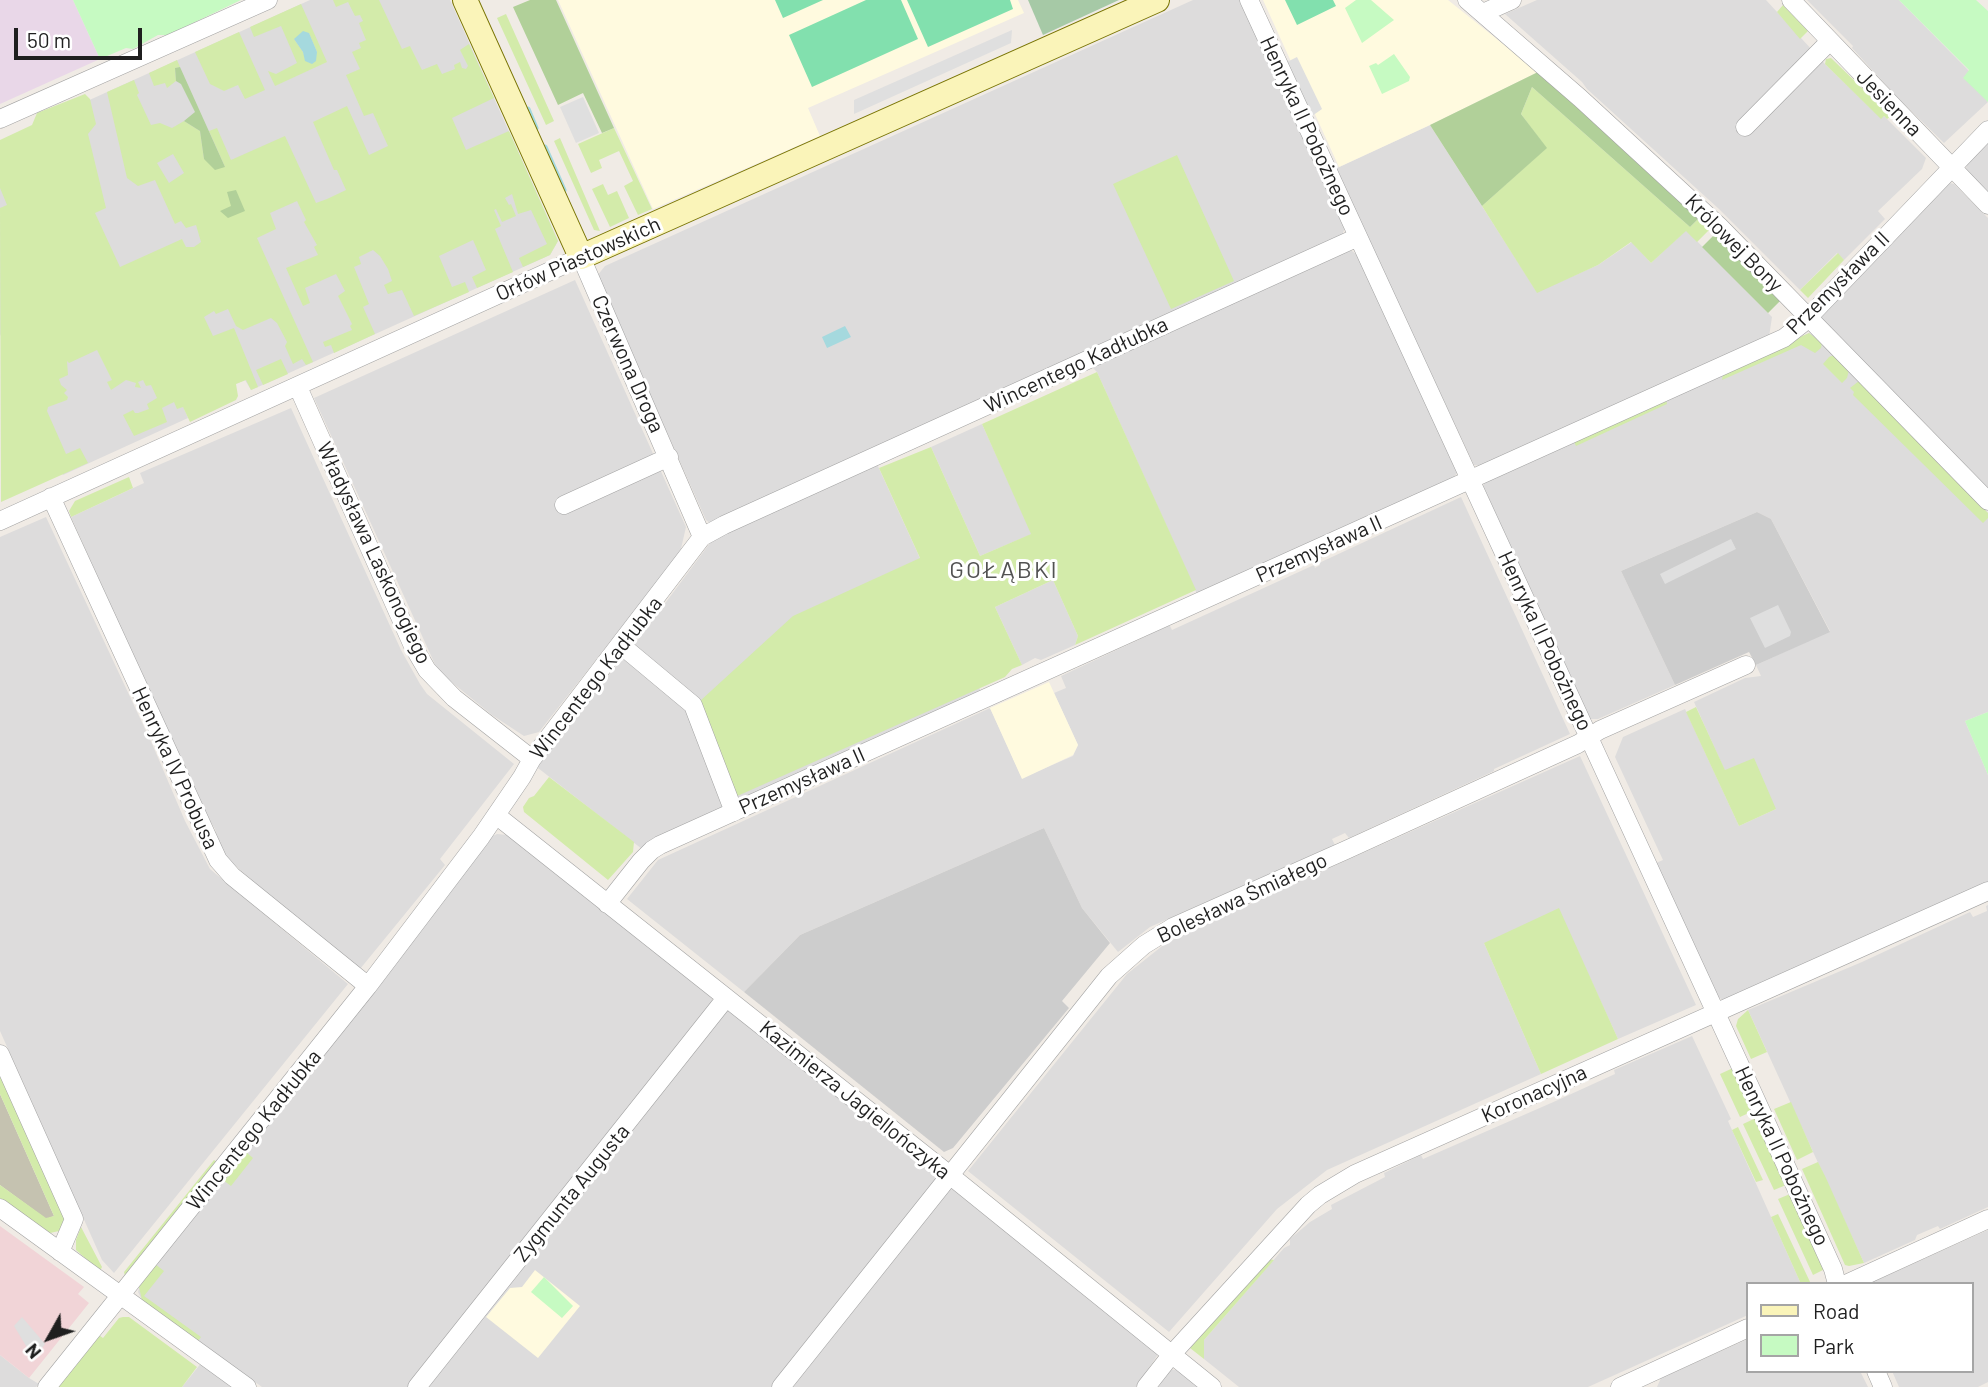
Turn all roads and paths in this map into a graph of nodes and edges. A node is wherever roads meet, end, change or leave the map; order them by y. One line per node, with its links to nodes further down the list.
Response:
1 (268, 0): 10 (street)
2 (465, 0): 16 (street, Czerwona Droga)
3 (1157, 0): 16 (street, Orłów Piastowskich)
4 (1249, 0): 15 (street, Henryka II Pobożnego)
5 (1467, 0): 8 (street, Królowej Bony)
6 (1512, 0): 8 (street)
7 (1791, 0): 9 (street, Jesienna)
8 (1483, 13): 17 (street, Królowej Bony)
9 (1829, 42): 11 (street); 13 (street, Jesienna)
10 (0, 119)
11 (1745, 127)
12 (1988, 130): 13 (street, Przemysława II)
13 (1952, 168): 14 (street, Jesienna); 17 (street, Przemysława II)
14 (1988, 205)
15 (1358, 237): 20 (street, Henryka II Pobożnego); 25 (street, Wincentego Kadłubka)
16 (581, 257): 18 (street, Orłów Piastowskich); 19 (street, Czerwona Droga)
17 (1807, 316): 20 (street, Przemysława II); 22 (street, Królowej Bony)
18 (298, 387): 21 (street, Orłów Piastowskich); 29 (street, Władysława Laskonogiego)
19 (669, 457): 23 (street); 25 (street, Czerwona Droga)
20 (1470, 480): 28 (street, Henryka II Pobożnego); 30 (street, Przemysława II)
21 (51, 497): 24 (street, Orłów Piastowskich); 34 (street, Henryka IV Probusa)
22 (1988, 501)
23 (564, 505)
24 (0, 521)
25 (702, 537): 26 (street, Wincentego Kadłubka)
26 (621, 645): 29 (street, Wincentego Kadłubka); 30 (street)
27 (1746, 665): 28 (street, Bolesława Śmiałego)
28 (1589, 737): 36 (street, Henryka II Pobożnego); 38 (street, Bolesława Śmiałego)
29 (532, 759): 31 (street, Wincentego Kadłubka)
30 (734, 812): 33 (street, Przemysława II)
31 (496, 815): 33 (street, Kazimierza Jagiellończyka); 34 (street, Wincentego Kadłubka)
32 (1988, 891): 36 (street, Koronacyjna)
33 (607, 904): 35 (street, Kazimierza Jagiellończyka)
34 (368, 986): 44 (street, Wincentego Kadłubka)
35 (726, 998): 38 (street, Kazimierza Jagiellończyka); 49 (street, Zygmunta Augusta)
36 (1716, 1014): 42 (street, Henryka II Pobożnego); 46 (street, Koronacyjna)
37 (0, 1054): 41 (street)
38 (950, 1175): 46 (street, Kazimierza Jagiellończyka); 50 (street, Bolesława Śmiałego)
39 (0, 1209): 41 (street)
40 (1988, 1219): 43 (street)
41 (60, 1252): 44 (street)
42 (1836, 1282)
43 (1850, 1282)
44 (120, 1296): 47 (street, Wincentego Kadłubka); 48 (street)
45 (1746, 1329): 53 (street)
46 (1172, 1354): 51 (street, Koronacyjna); 52 (street, Kazimierza Jagiellończyka)
47 (47, 1387)
48 (247, 1387)
49 (417, 1387)
50 (781, 1387)
51 (1146, 1387)
52 (1212, 1387)
53 (1620, 1387)

